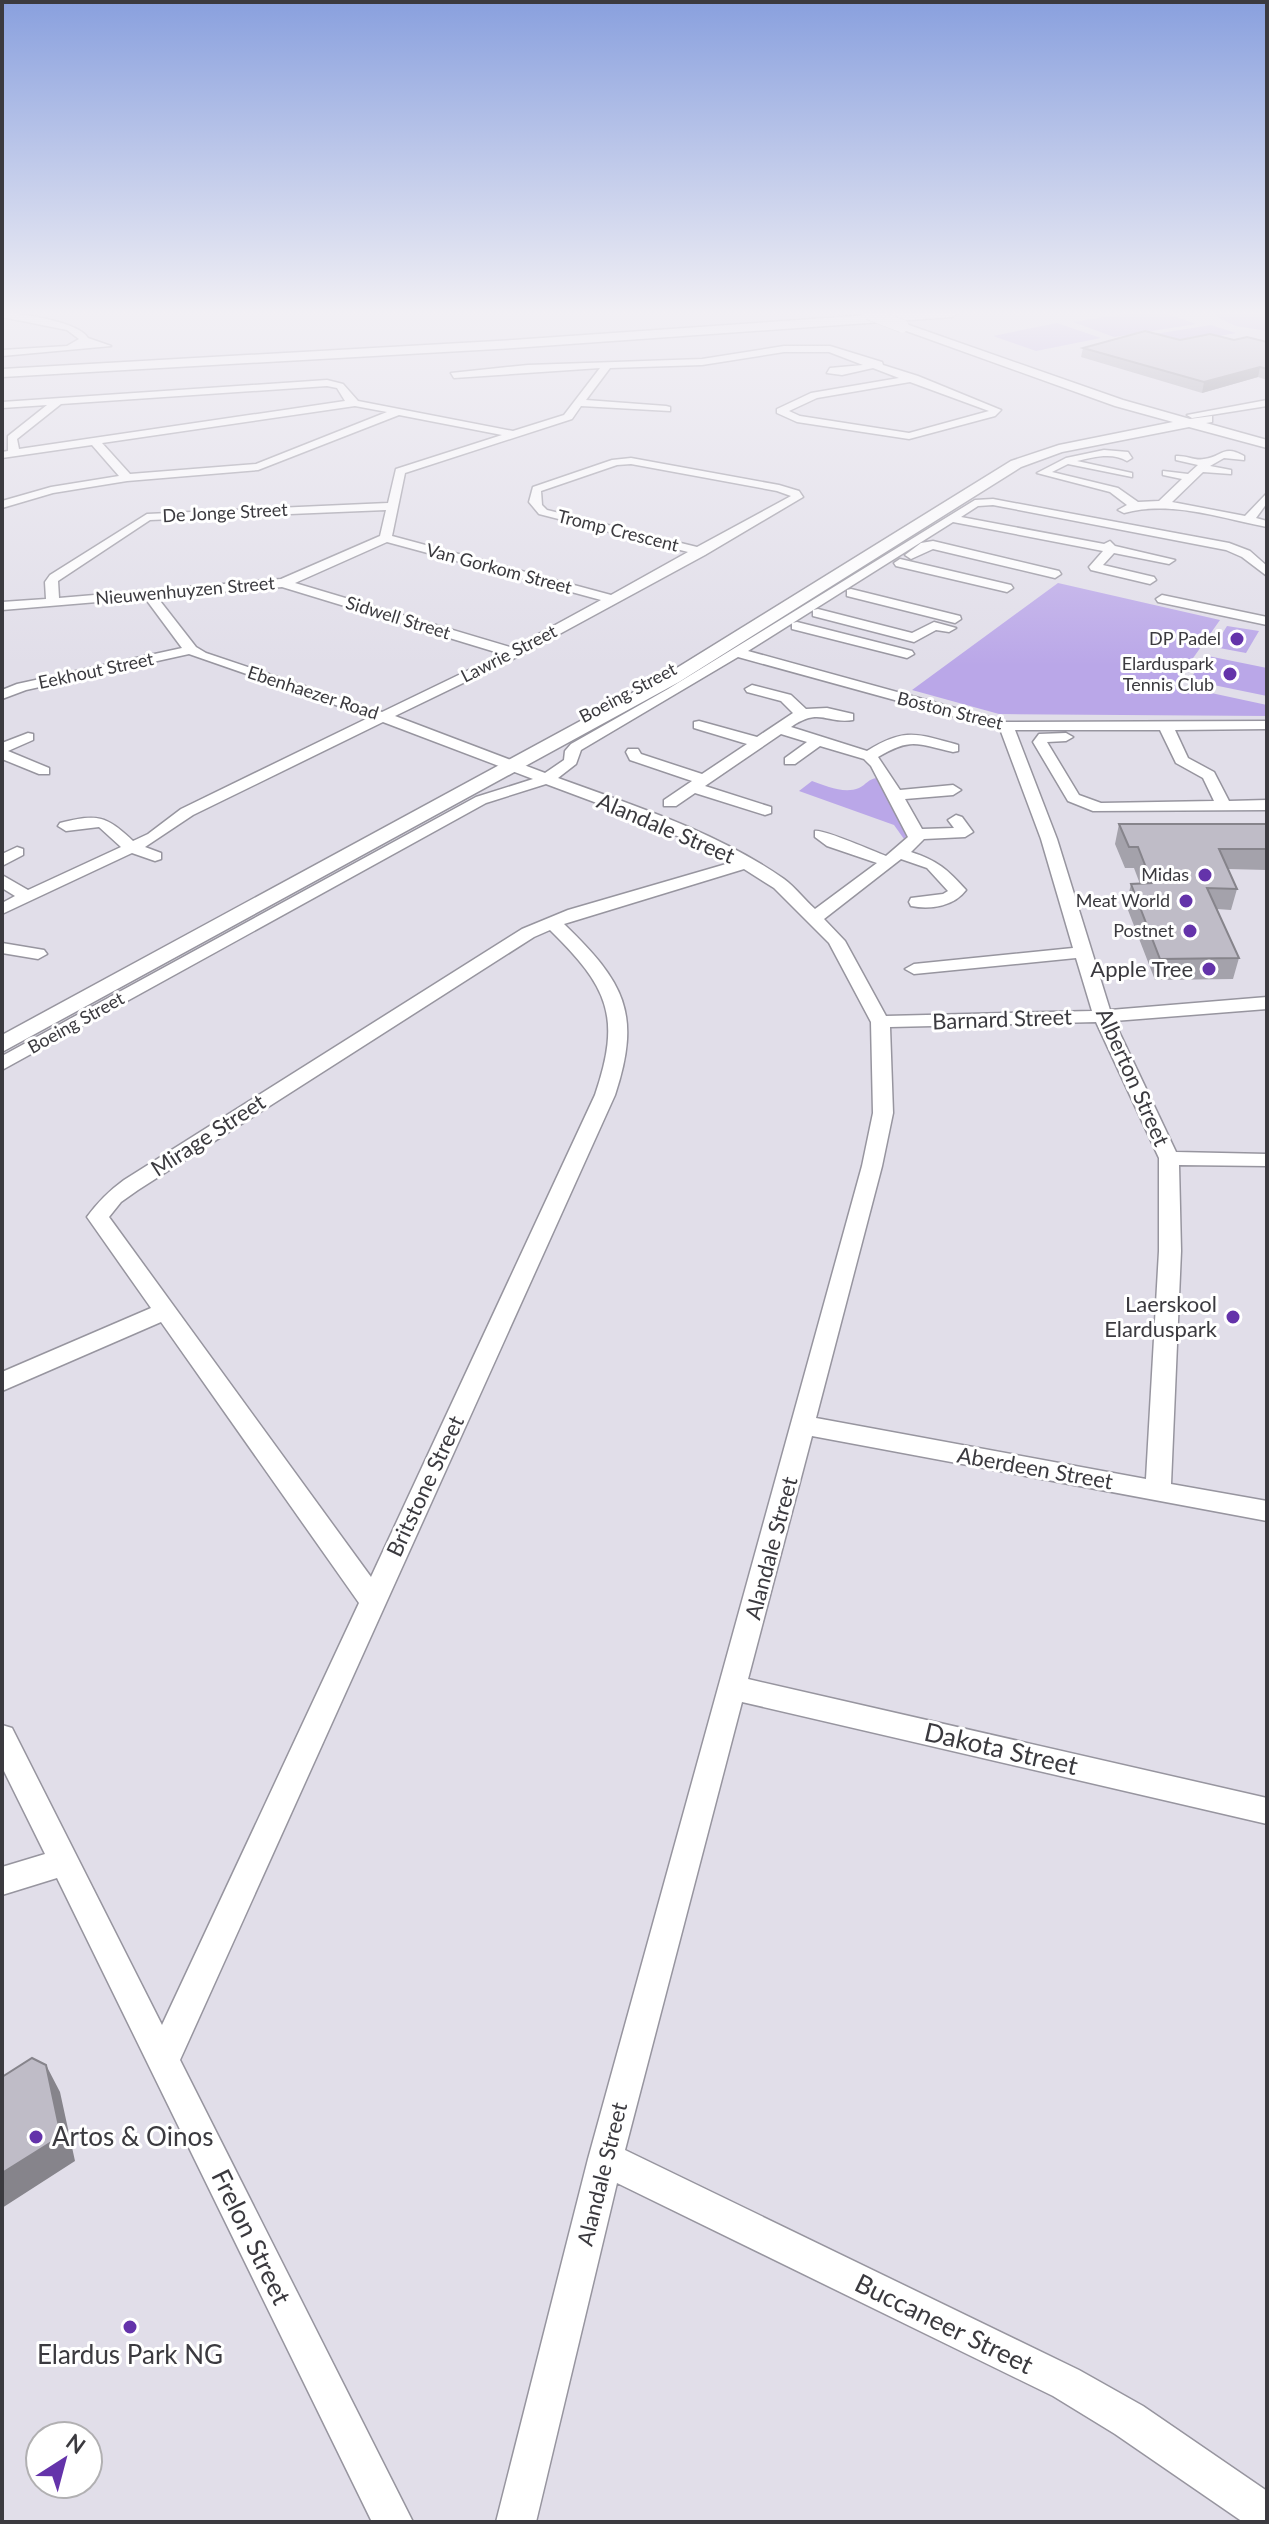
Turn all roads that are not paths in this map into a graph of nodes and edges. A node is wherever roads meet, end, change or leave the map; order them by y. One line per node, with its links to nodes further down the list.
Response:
1 (21, 431): 17 (street)
2 (170, 431): 15 (street)
3 (350, 431): 27 (street)
4 (497, 431): 12 (street)
5 (524, 431): 12 (street)
6 (875, 431): 7 (street)
7 (928, 431)
8 (1090, 431): 13 (main road)
9 (1104, 431): 13 (main road)
10 (1143, 431): 14 (main road, Boeing Street)
11 (1224, 431): 16 (main road)
12 (514, 434): 36 (street)
13 (1081, 435): 21 (main road)
14 (1119, 437): 16 (main road); 86 (main road, Boeing Street)
15 (95, 442): 17 (street); 27 (street)
16 (1267, 445)
17 (8, 454)
18 (1127, 458): 22 (street)
19 (1180, 458): 23 (street)
20 (1240, 458): 23 (street)
21 (993, 460)
22 (1064, 463): 26 (street); 35 (street)
23 (1204, 466): 24 (street); 29 (street)
24 (1227, 472)
25 (1167, 473): 29 (street)
26 (1128, 475)
27 (127, 478): 34 (street)
28 (957, 482): 86 (main road, Boeing Street)
29 (1192, 482): 32 (street)
30 (751, 483): 45 (street, Lawrie Street); 45 (street, Tromp Crescent)
31 (1154, 489): 32 (street)
32 (1168, 499): 33 (street); 35 (street); 37 (street)
33 (1191, 502)
34 (2, 505)
35 (1135, 505): 40 (street)
36 (391, 506): 43 (street); 57 (street, De Jonge Street)
37 (1259, 506): 38 (street); 41 (street)
38 (1229, 510)
39 (951, 518): 40 (street, Boeing Street); 44 (street); 63 (street, Boeing Street)
40 (1108, 524): 42 (street)
41 (1267, 524)
42 (1129, 528): 44 (street); 48 (street)
43 (386, 538): 51 (street, Nieuwenhuyzen Street); 55 (street, Van Gorkom Street)
44 (1109, 548): 46 (street); 50 (street)
45 (701, 552): 55 (street, Lawrie Street)
46 (1169, 560)
47 (900, 563): 49 (street); 52 (street); 53 (street)
48 (1267, 572)
49 (1055, 574)
50 (1150, 580)
51 (283, 583): 54 (street, Nieuwenhuyzen Street); 64 (street, Sidwell Street)
52 (1007, 588)
53 (851, 593): 59 (street); 59 (street)
54 (148, 594): 57 (street, Nieuwenhuyzen Street); 62 (street)
55 (613, 599): 64 (street, Lawrie Street)
56 (1162, 599): 60 (street)
57 (53, 602): 58 (street, Nieuwenhuyzen Street)
58 (2, 606)
59 (818, 613): 61 (street)
60 (1267, 621)
61 (797, 626): 65 (street); 66 (street)
62 (191, 650): 68 (street, Eekhout Street); 70 (street, Ebenhaezer Road)
63 (736, 652): 66 (street, Boston Street); 88 (street, Boeing Street)
64 (514, 653): 70 (street, Lawrie Street)
65 (907, 654)
66 (773, 663): 74 (street, Boston Street)
67 (752, 689): 69 (street)
68 (2, 695)
69 (802, 713): 71 (street); 75 (street)
70 (383, 717): 86 (street, Ebenhaezer Road); 100 (street, Lawrie Street)
71 (848, 717)
72 (699, 725): 80 (street)
73 (1267, 725): 76 (street, Boston Street)
74 (1006, 726): 76 (street, Boston Street); 113 (street, Alberton Street)
75 (781, 729): 79 (street); 80 (street)
76 (1168, 731): 78 (street); 94 (street); 94 (street)
77 (28, 737): 82 (street)
78 (1267, 737)
79 (819, 740): 84 (street); 85 (street)
80 (760, 743): 89 (street)
81 (953, 748): 84 (street)
82 (2, 751): 87 (street)
83 (633, 752): 89 (street)
84 (869, 756): 91 (street)
85 (790, 761)
86 (507, 762): 88 (street, Alandale Street); 119 (main road, Boeing Street); 120 (main road, Boeing Street)
87 (44, 771)
88 (543, 779): 105 (street, Alandale Street); 121 (street, Boeing Street)
89 (699, 784): 92 (street); 95 (street)
90 (953, 790): 91 (street)
91 (896, 795): 99 (street)
92 (670, 803)
93 (1267, 805): 94 (street)
94 (1224, 806)
95 (765, 810)
96 (956, 820): 99 (street)
97 (66, 826): 100 (street)
98 (821, 834): 103 (street)
99 (917, 834): 103 (street)
100 (132, 848): 102 (street); 107 (street, Lawrie Street)
101 (17, 852): 104 (street)
102 (155, 856)
103 (894, 857): 108 (street); 110 (street)
104 (2, 861)
105 (748, 863): 110 (street, Alandale Street); 111 (street, Mirage Street)
106 (2, 880): 107 (street)
107 (27, 897): 109 (street, Lawrie Street)
108 (917, 902)
109 (2, 909)
110 (815, 917): 118 (street, Alandale Street)
111 (551, 922): 124 (street, Mirage Street); 129 (street, Britstone Street)
112 (2, 948): 114 (street)
113 (1083, 952): 115 (street); 117 (street, Alberton Street)
114 (38, 954)
115 (914, 969)
116 (1267, 1003): 117 (street, Barnard Street)
117 (1103, 1016): 118 (street, Barnard Street); 122 (street, Alberton Street)
118 (880, 1022): 126 (street, Alandale Street)
119 (2, 1038)
120 (2, 1045)
121 (2, 1064)
122 (1169, 1158): 123 (street); 127 (street, Alberton Street)
123 (1267, 1160)
124 (164, 1311): 125 (street); 129 (street, Mirage Street)
125 (2, 1382)
126 (803, 1425): 127 (street, Aberdeen Street); 130 (street, Alandale Street)
127 (1158, 1491): 128 (street, Aberdeen Street)
128 (1267, 1511)
129 (372, 1600): 135 (street, Britstone Street)
130 (734, 1688): 132 (street, Dakota Street); 136 (street, Alandale Street)
131 (2, 1737): 133 (street, Frelon Street)
132 (1267, 1811)
133 (63, 1862): 134 (street); 135 (street, Frelon Street)
134 (2, 1881)
135 (164, 2058): 138 (street, Frelon Street)
136 (605, 2159): 137 (street, Buccaneer Street); 139 (street, Alandale Street)
137 (1267, 2515)
138 (393, 2522)
139 (516, 2522)

